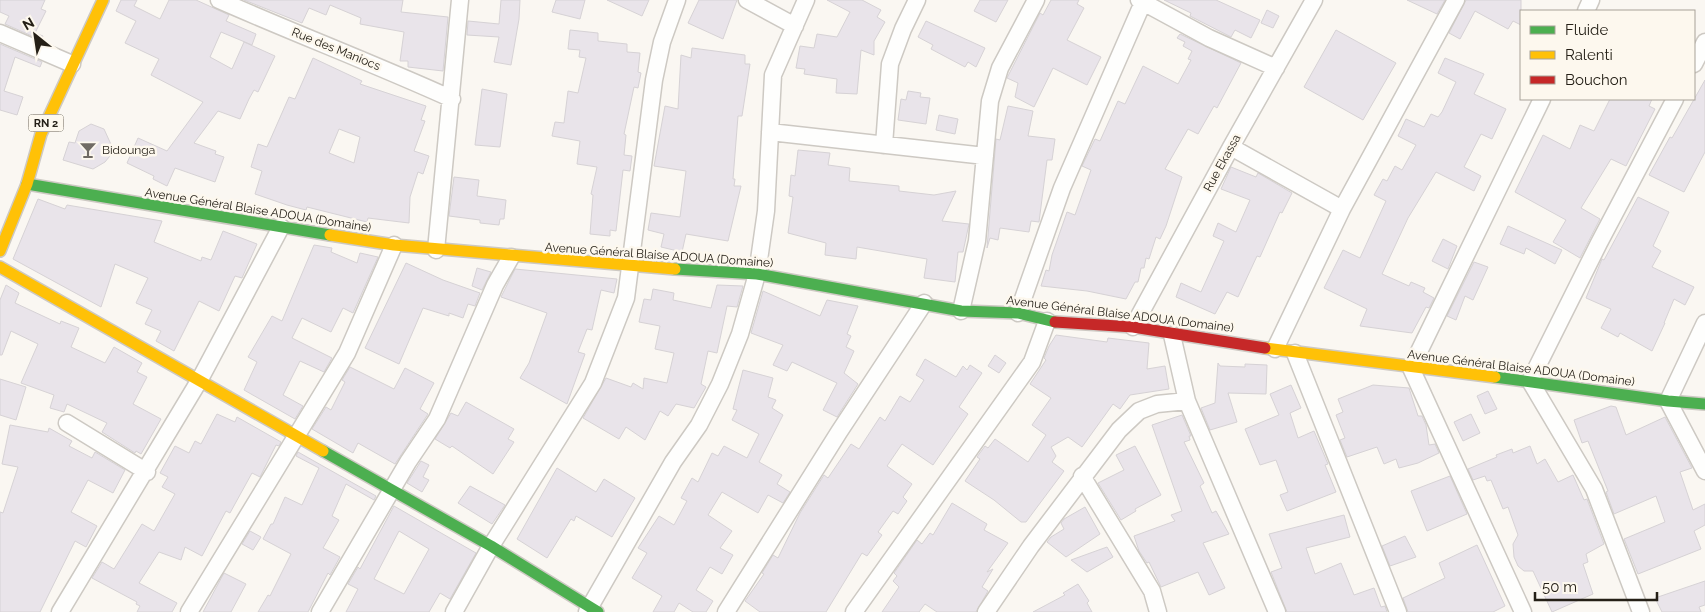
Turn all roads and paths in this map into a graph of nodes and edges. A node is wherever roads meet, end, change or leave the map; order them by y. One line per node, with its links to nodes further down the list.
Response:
1 (103, 0): 16 (main road, RN 2)
2 (219, 0): 18 (street, Rue des Maniocs)
3 (460, 0): 18 (street)
4 (678, 0): 33 (street)
5 (747, 0): 12 (street)
6 (806, 0): 12 (street)
7 (917, 0): 22 (street)
8 (1036, 0): 24 (street)
9 (1314, 0): 17 (street, Rue Ekassa)
10 (1456, 0): 26 (street)
11 (1142, 1): 17 (street); 37 (street)
12 (795, 26): 21 (street)
13 (0, 33): 16 (street)
14 (1705, 42): 15 (street)
15 (1695, 62)
16 (72, 64): 25 (main road, RN 2)
17 (1276, 68): 23 (street, Rue Ekassa)
18 (452, 99): 29 (street)
19 (1542, 100): 44 (street)
20 (1674, 100): 45 (street)
21 (770, 132): 22 (street); 34 (street)
22 (884, 145): 24 (street)
23 (1231, 146): 26 (street); 40 (street, Rue Ekassa)
24 (985, 156): 36 (street)
25 (27, 184): 27 (main road, Avenue Général Blaise ADOUA (Domaine)); 30 (main road, RN 2)
26 (1342, 209): 42 (street)
27 (282, 227): 28 (main road, Avenue Général Blaise ADOUA (Domaine)); 46 (street)
28 (394, 245): 29 (main road, Avenue Général Blaise ADOUA (Domaine)); 51 (street)
29 (436, 250): 31 (main road, Avenue Général Blaise ADOUA (Domaine))
30 (0, 251)
31 (511, 257): 33 (main road, Avenue Général Blaise ADOUA (Domaine)); 55 (street)
32 (0, 267): 46 (main road)
33 (630, 267): 34 (main road, Avenue Général Blaise ADOUA (Domaine)); 56 (street)
34 (758, 274): 35 (main road, Avenue Général Blaise ADOUA (Domaine)); 57 (street)
35 (924, 303): 36 (main road, Avenue Général Blaise ADOUA (Domaine)); 62 (street)
36 (961, 311): 37 (main road, Avenue Général Blaise ADOUA (Domaine))
37 (1018, 313): 38 (main road, Avenue Général Blaise ADOUA (Domaine))
38 (1047, 321): 40 (main road, Avenue Général Blaise ADOUA (Domaine)); 63 (street)
39 (1705, 323): 48 (street)
40 (1133, 327): 41 (main road, Avenue Général Blaise ADOUA (Domaine))
41 (1172, 335): 42 (main road, Avenue Général Blaise ADOUA (Domaine)); 47 (street)
42 (1275, 350): 43 (main road, Avenue Général Blaise ADOUA (Domaine))
43 (1295, 353): 44 (main road, Avenue Général Blaise ADOUA (Domaine)); 67 (street)
44 (1411, 368): 45 (main road, Avenue Général Blaise ADOUA (Domaine)); 68 (street)
45 (1530, 381): 48 (main road, Avenue Général Blaise ADOUA (Domaine)); 69 (street)
46 (199, 382): 51 (main road); 53 (street)
47 (1187, 401): 54 (street); 66 (street)
48 (1668, 401): 49 (main road, Avenue Général Blaise ADOUA (Domaine)); 52 (street)
49 (1705, 404)
50 (67, 423): 53 (street)
51 (296, 436): 55 (main road); 59 (street)
52 (1705, 471)
53 (147, 472): 58 (street)
54 (1082, 476): 64 (street); 65 (street)
55 (392, 490): 56 (main road); 60 (street)
56 (491, 546): 57 (main road); 61 (street)
57 (592, 610)
58 (60, 612)
59 (189, 612)
60 (320, 612)
61 (454, 612)
62 (726, 612)
63 (854, 612)
64 (986, 612)
65 (1158, 612)
66 (1277, 612)
67 (1398, 612)
68 (1524, 612)
69 (1641, 612)

